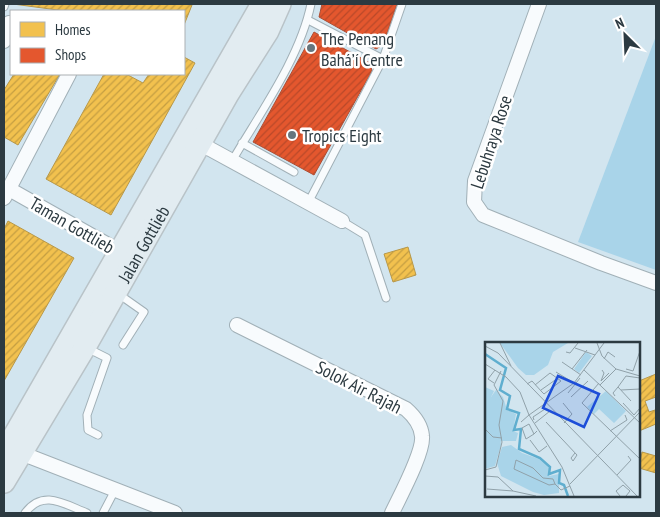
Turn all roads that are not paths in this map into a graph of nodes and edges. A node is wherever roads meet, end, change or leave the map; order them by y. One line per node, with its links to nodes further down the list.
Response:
1 (262, 4): 11 (main road, Jalan Gottlieb)
2 (280, 4): 11 (main road, Jalan Gottlieb)
3 (311, 4): 6 (lane)
4 (402, 4): 9 (lane)
5 (539, 4): 19 (street, Lebuhraya Rose)
6 (308, 20): 9 (lane); 12 (lane)
7 (8, 23): 8 (street)
8 (4, 41)
9 (383, 59): 16 (lane)
10 (68, 75): 15 (street, Taman Gottlieb)
11 (194, 139): 13 (street); 18 (main road, Jalan Gottlieb)
12 (242, 143): 13 (lane); 14 (lane)
13 (232, 161): 16 (street)
14 (294, 172)
15 (6, 193): 18 (street, Taman Gottlieb)
16 (308, 203): 17 (street)
17 (342, 221): 21 (lane)
18 (127, 256): 20 (main road, Jalan Gottlieb); 26 (main road, Jalan Gottlieb)
19 (656, 283)
20 (116, 292): 23 (lane); 24 (main road, Jalan Gottlieb)
21 (386, 298)
22 (237, 325): 33 (street, Solok Air Rajah)
23 (123, 345)
24 (85, 346): 25 (lane); 26 (main road, Jalan Gottlieb)
25 (98, 435)
26 (9, 450): 27 (main road, Jalan Gottlieb); 28 (street)
27 (4, 482)
28 (114, 490): 31 (lane); 32 (street)
29 (26, 513): 30 (lane)
30 (86, 513)
31 (102, 513)
32 (175, 513)
33 (392, 513)

